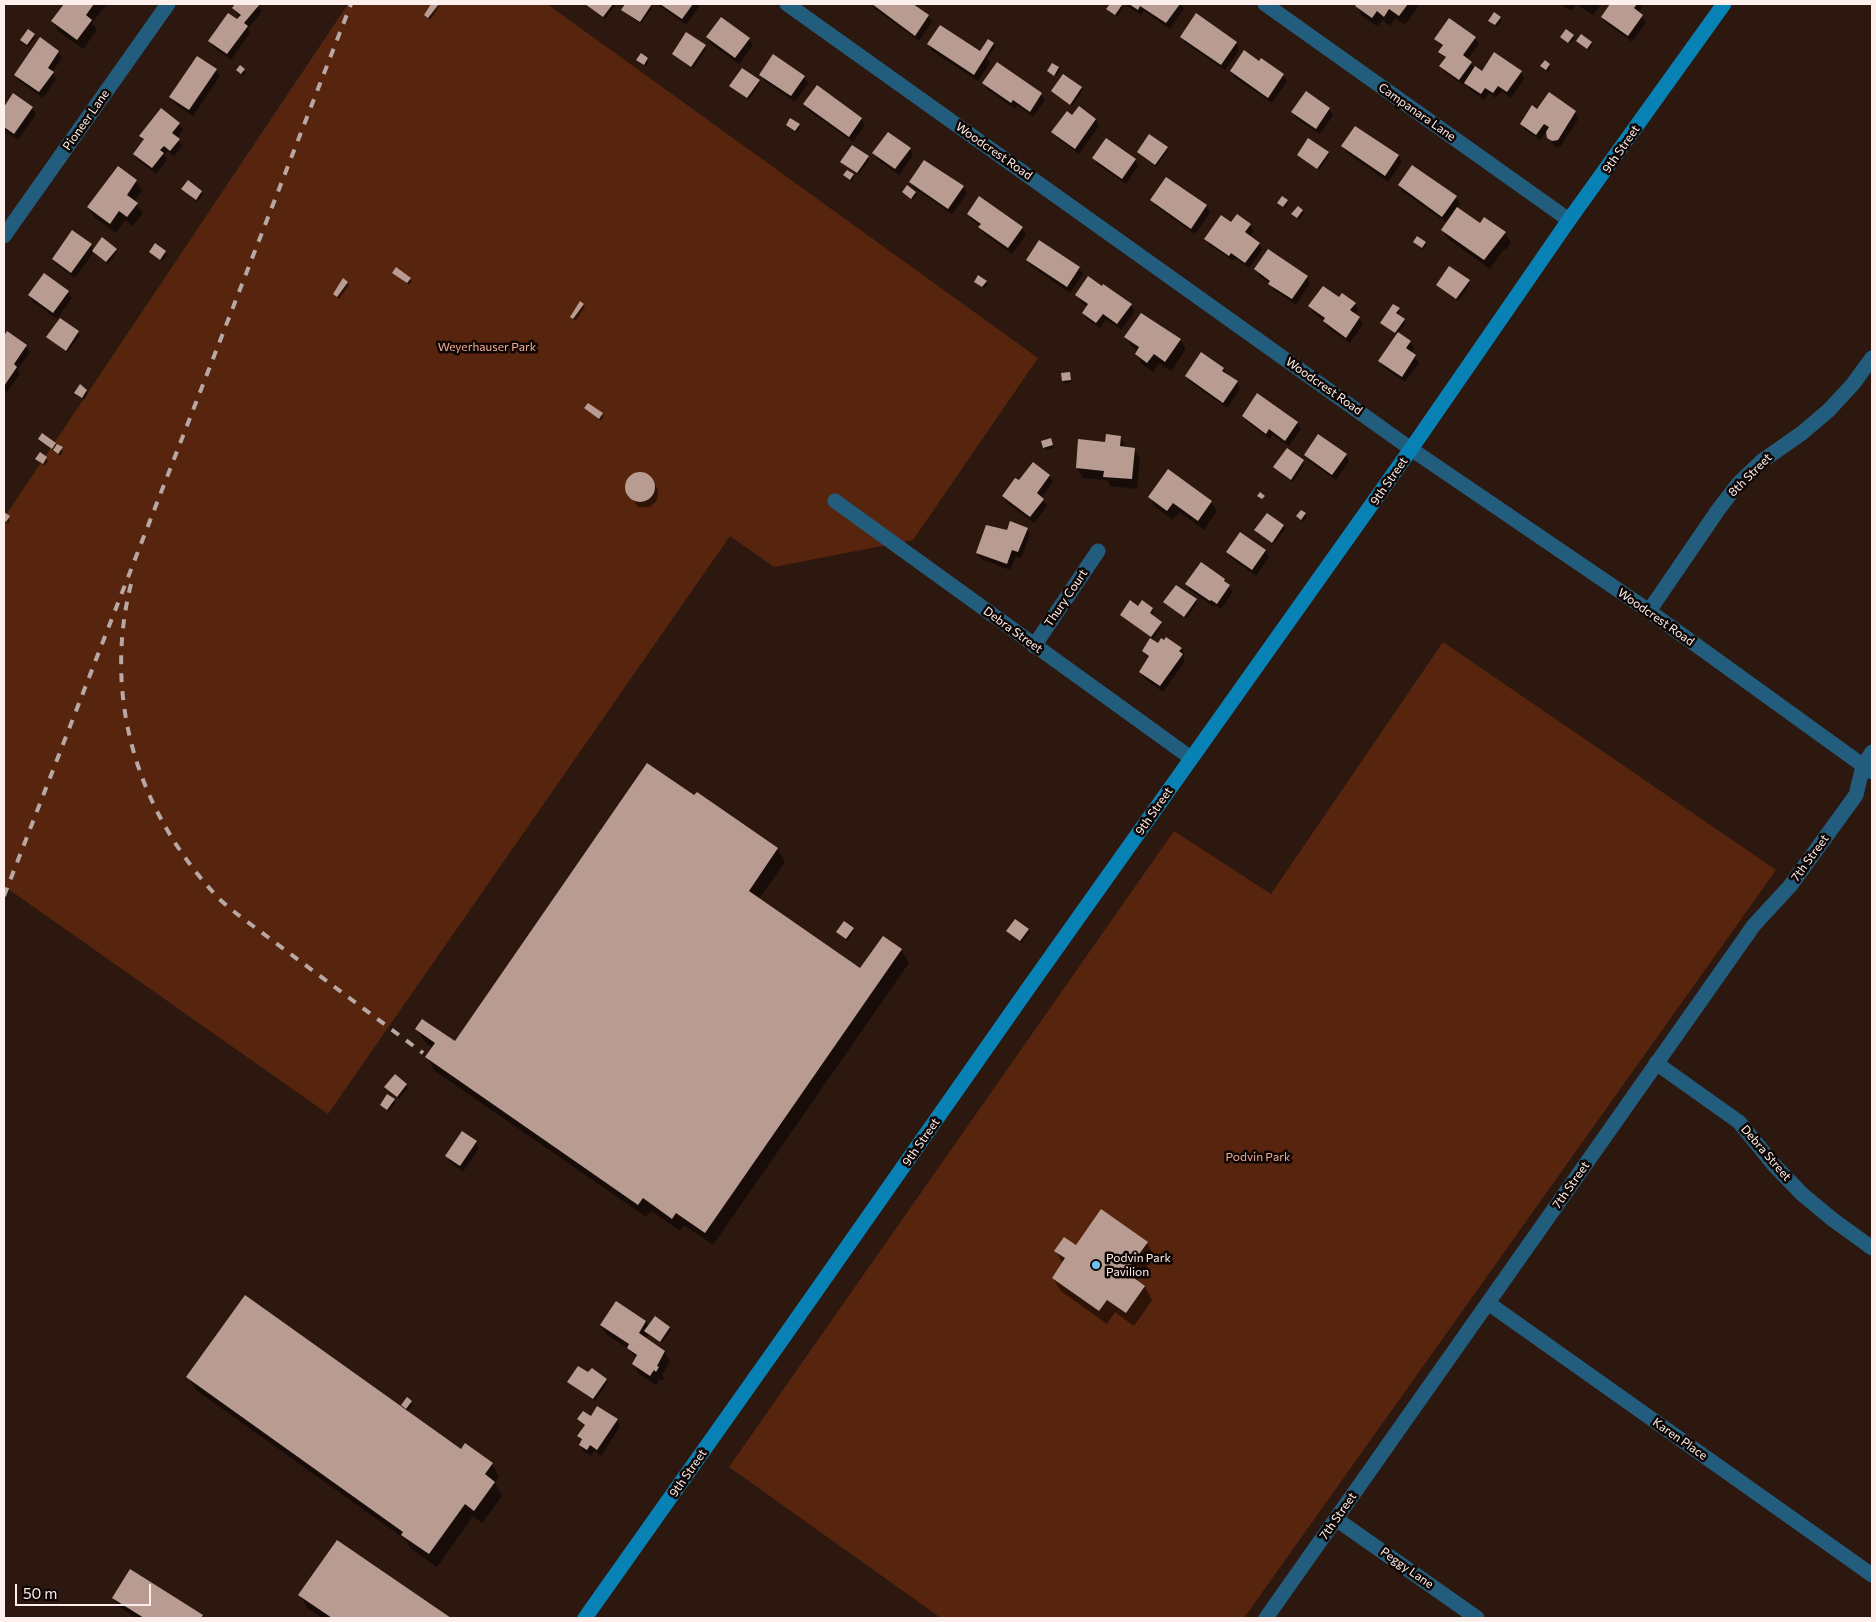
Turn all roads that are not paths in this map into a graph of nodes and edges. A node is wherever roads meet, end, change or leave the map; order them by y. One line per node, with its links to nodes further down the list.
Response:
1 (168, 4): 6 (street, Pioneer Lane)
2 (787, 4): 8 (street, Woodcrest Road)
3 (1265, 4): 5 (street, Campanara Lane)
4 (1724, 4): 5 (street, 9th Street)
5 (1569, 220): 8 (street, 9th Street)
6 (4, 236)
7 (1872, 358): 11 (street, 8th Street)
8 (1412, 449): 11 (street, Woodcrest Road); 14 (street, 9th Street)
9 (835, 501): 12 (street, Debra Street)
10 (1098, 551): 12 (street, Thury Court)
11 (1649, 611): 15 (street, Woodcrest Road)
12 (1034, 646): 14 (street, Debra Street)
13 (1872, 752): 15 (street, 7th Street)
14 (1191, 758): 21 (street, 9th Street)
15 (1867, 769): 16 (street, 7th Street)
16 (1656, 1063): 17 (street, Debra Street); 18 (street, 7th Street)
17 (1872, 1248)
18 (1488, 1304): 19 (street, 7th Street); 20 (street, Karen Place)
19 (1336, 1518): 22 (street, 7th Street); 23 (street, Peggy Lane)
20 (1872, 1575)
21 (585, 1618)
22 (1266, 1618)
23 (1477, 1618)

